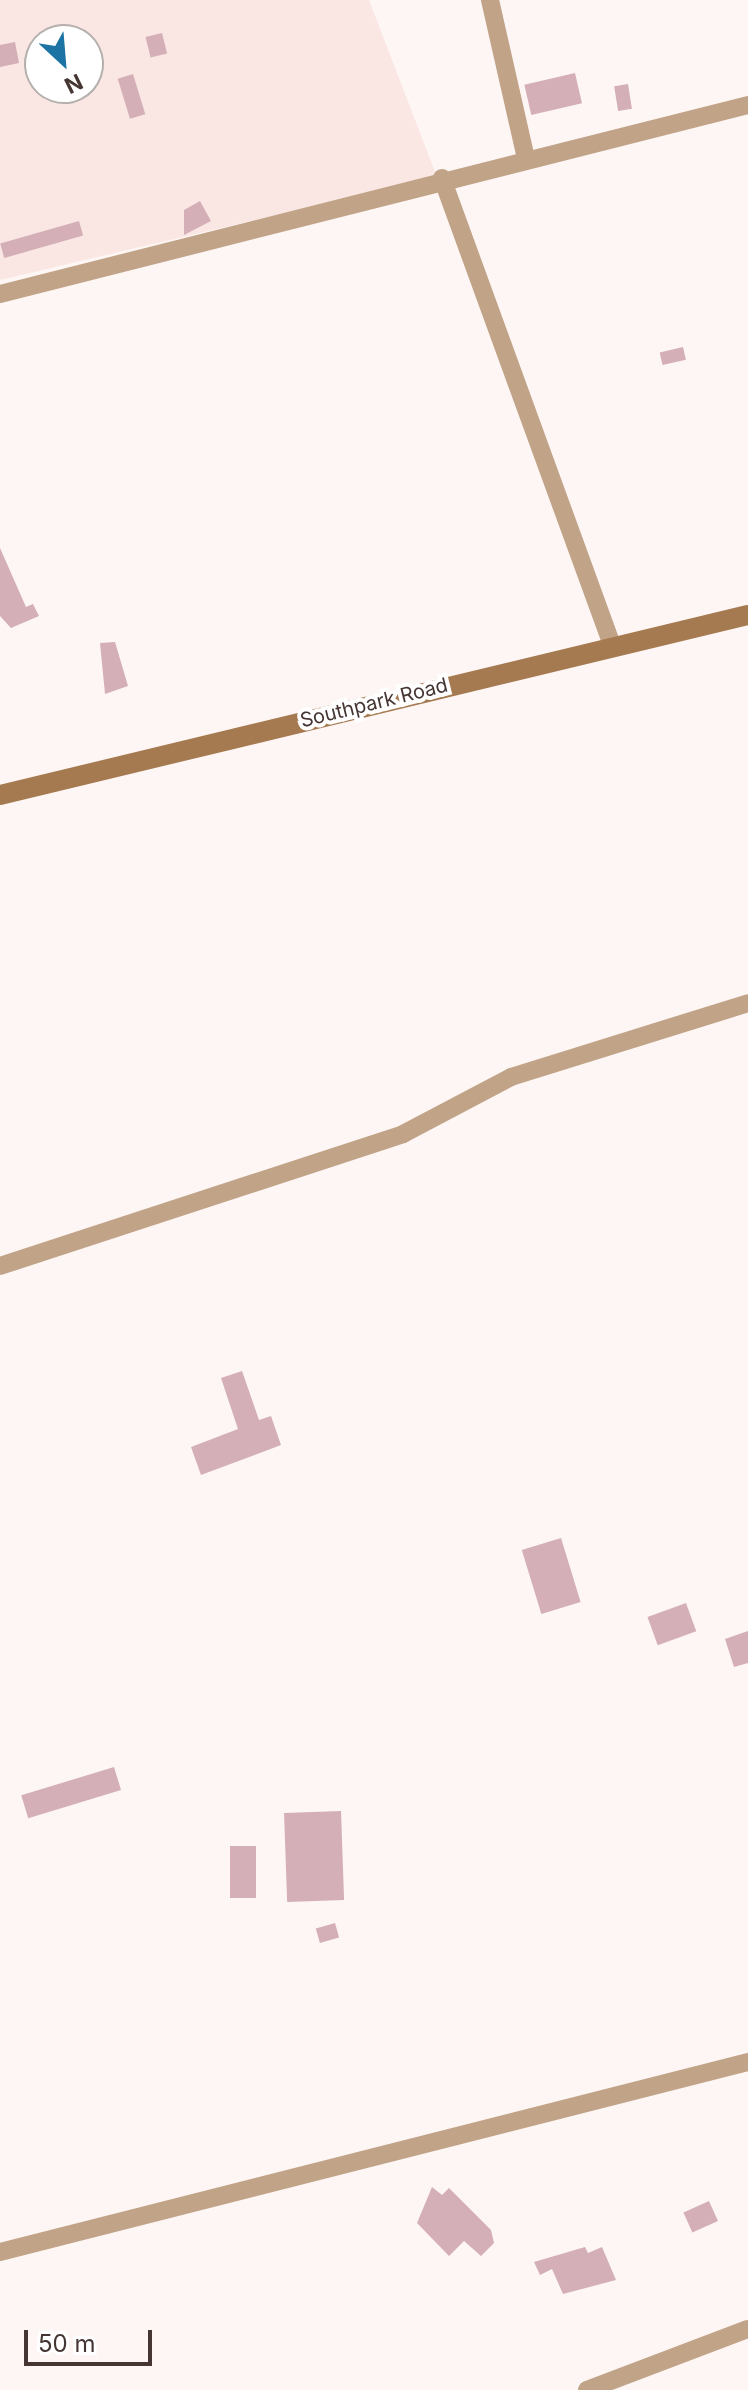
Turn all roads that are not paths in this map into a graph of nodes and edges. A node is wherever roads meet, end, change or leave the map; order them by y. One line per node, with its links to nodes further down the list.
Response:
1 (490, 0): 3 (street)
2 (748, 105): 3 (street)
3 (526, 159): 4 (street)
4 (442, 178): 5 (street); 7 (street)
5 (0, 294)
6 (748, 615): 7 (street, Southpark Road)
7 (612, 645): 8 (street, Southpark Road)
8 (0, 795)
9 (748, 1003): 10 (street)
10 (0, 1266)
11 (748, 2062): 12 (street)
12 (0, 2252)
13 (748, 2329): 14 (street)
14 (587, 2390)

